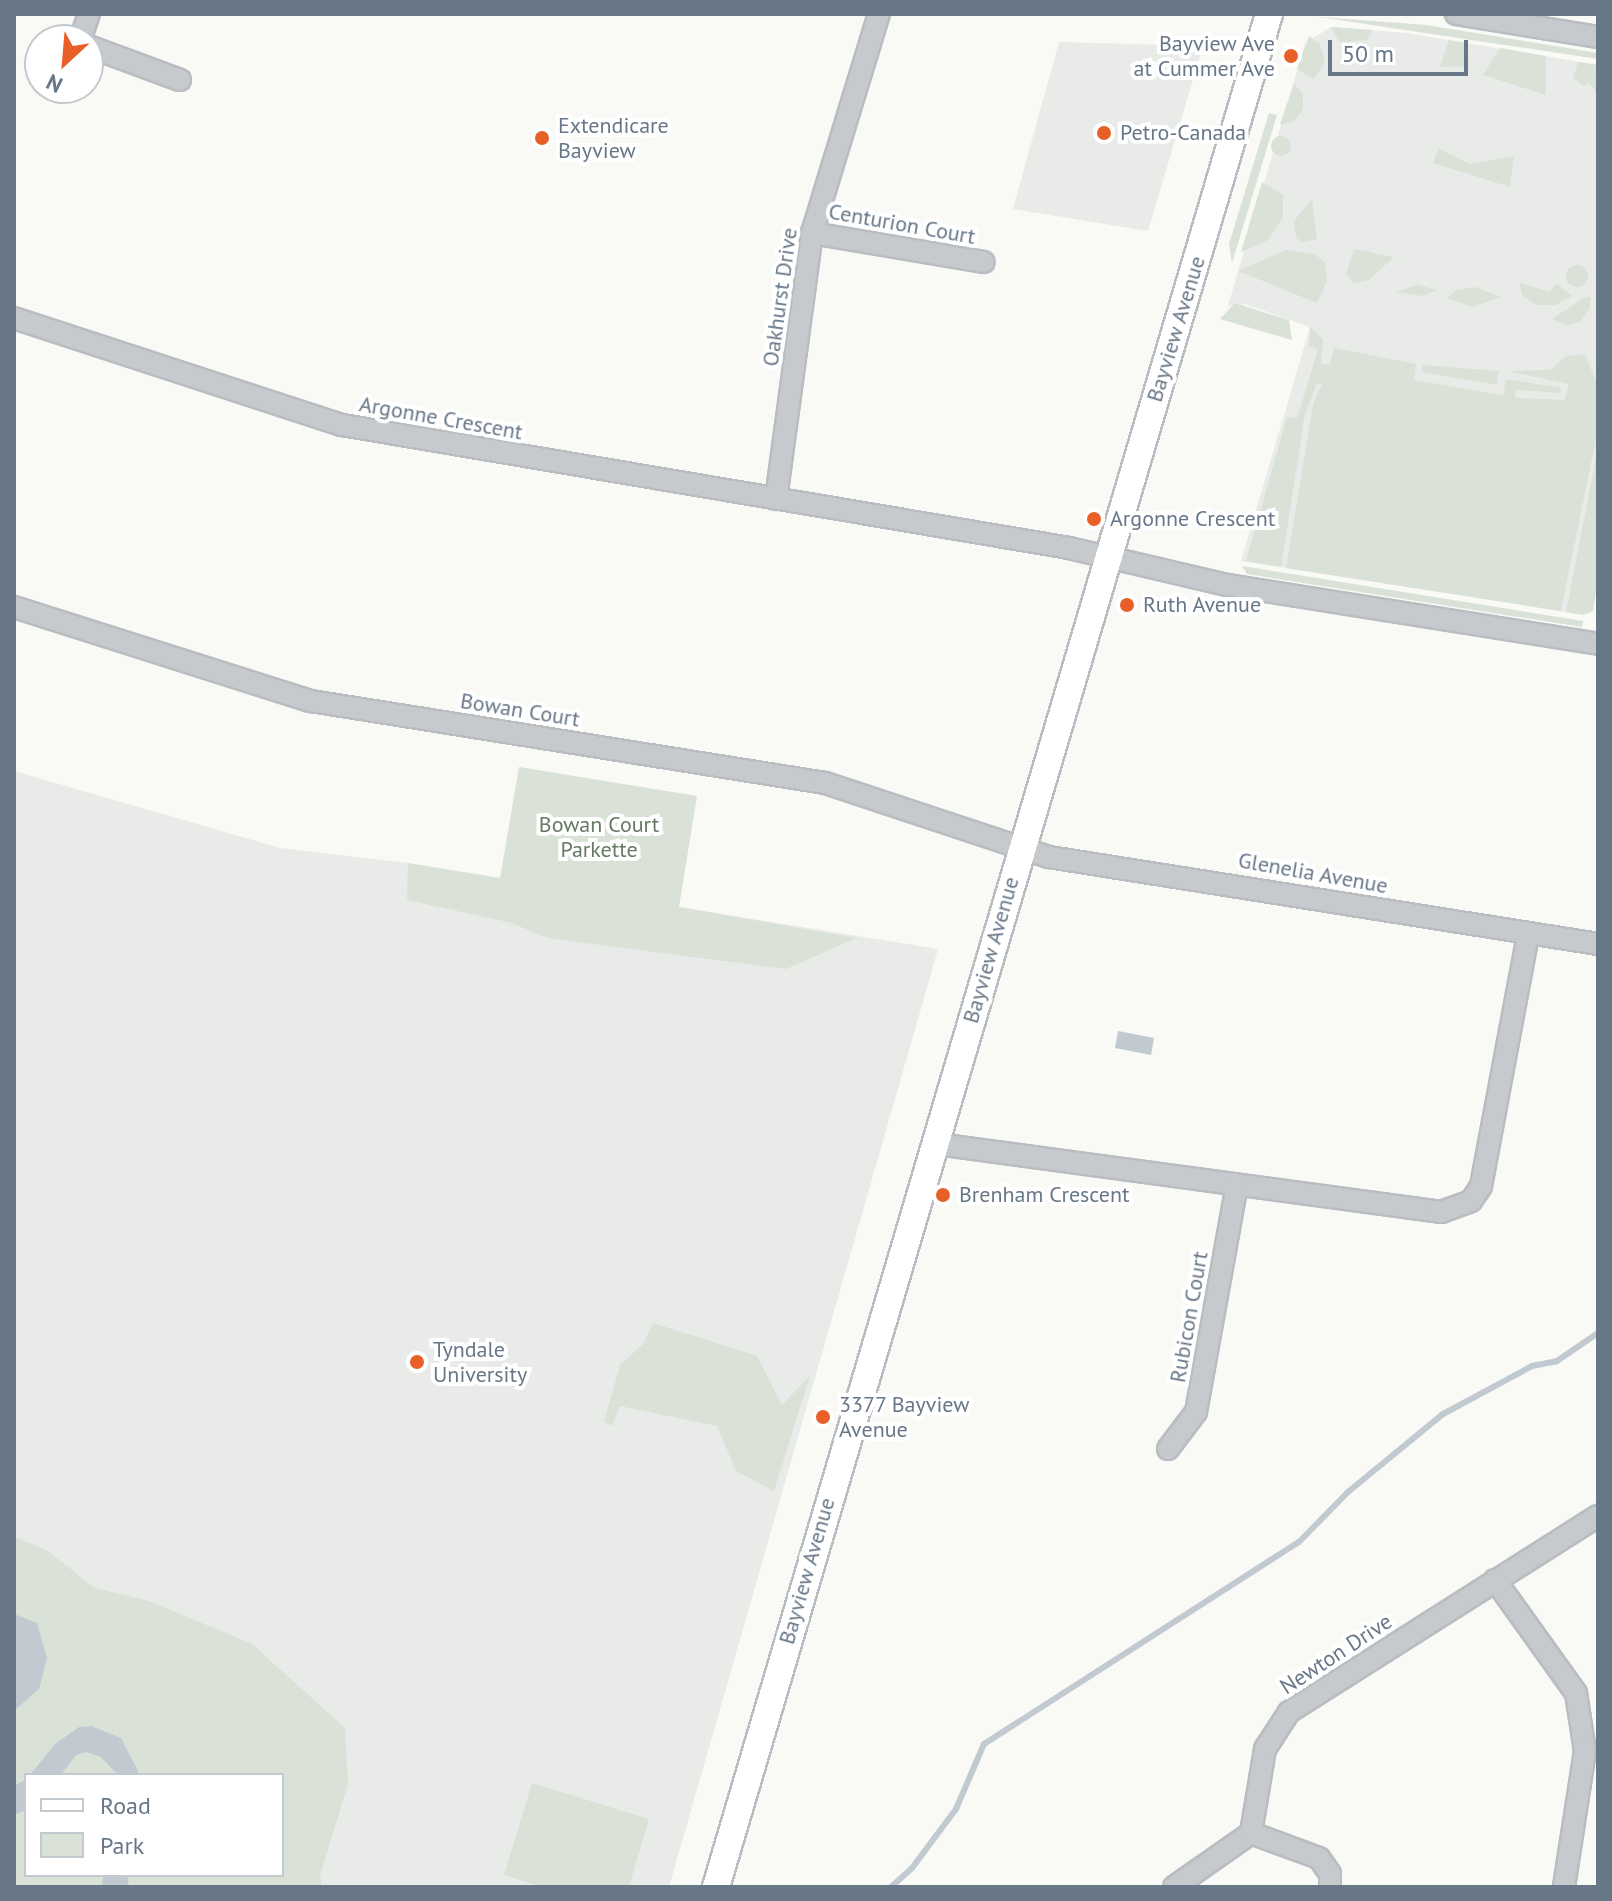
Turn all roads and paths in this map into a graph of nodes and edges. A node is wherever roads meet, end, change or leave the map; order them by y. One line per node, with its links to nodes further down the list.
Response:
1 (879, 14): 7 (street, Oakhurst Drive)
2 (1269, 14): 11 (main road, Bayview Avenue)
3 (1456, 14): 4 (street)
4 (1598, 37)
5 (104, 52): 6 (street)
6 (180, 80)
7 (812, 233): 8 (street, Centurion Court); 10 (street, Oakhurst Drive)
8 (984, 262)
9 (14, 318): 10 (street, Argonne Crescent)
10 (776, 499): 11 (street, Argonne Crescent)
11 (1108, 557): 13 (street); 14 (main road, Bayview Avenue)
12 (14, 607): 14 (street, Bowan Court)
13 (1598, 644)
14 (1021, 846): 15 (street, Glenelia Avenue); 17 (main road, Bayview Avenue)
15 (1528, 934): 16 (street, Glenelia Avenue); 18 (street)
16 (1598, 944)
17 (937, 1144): 18 (street); 23 (main road, Bayview Avenue)
18 (1237, 1185): 19 (street, Rubicon Court)
19 (1168, 1449)
20 (1598, 1516): 21 (street, Newton Drive)
21 (1495, 1580): 22 (street, Newton Drive); 26 (street)
22 (1251, 1833): 24 (street); 25 (street)
23 (716, 1887)
24 (1174, 1887)
25 (1330, 1887)
26 (1564, 1887)

